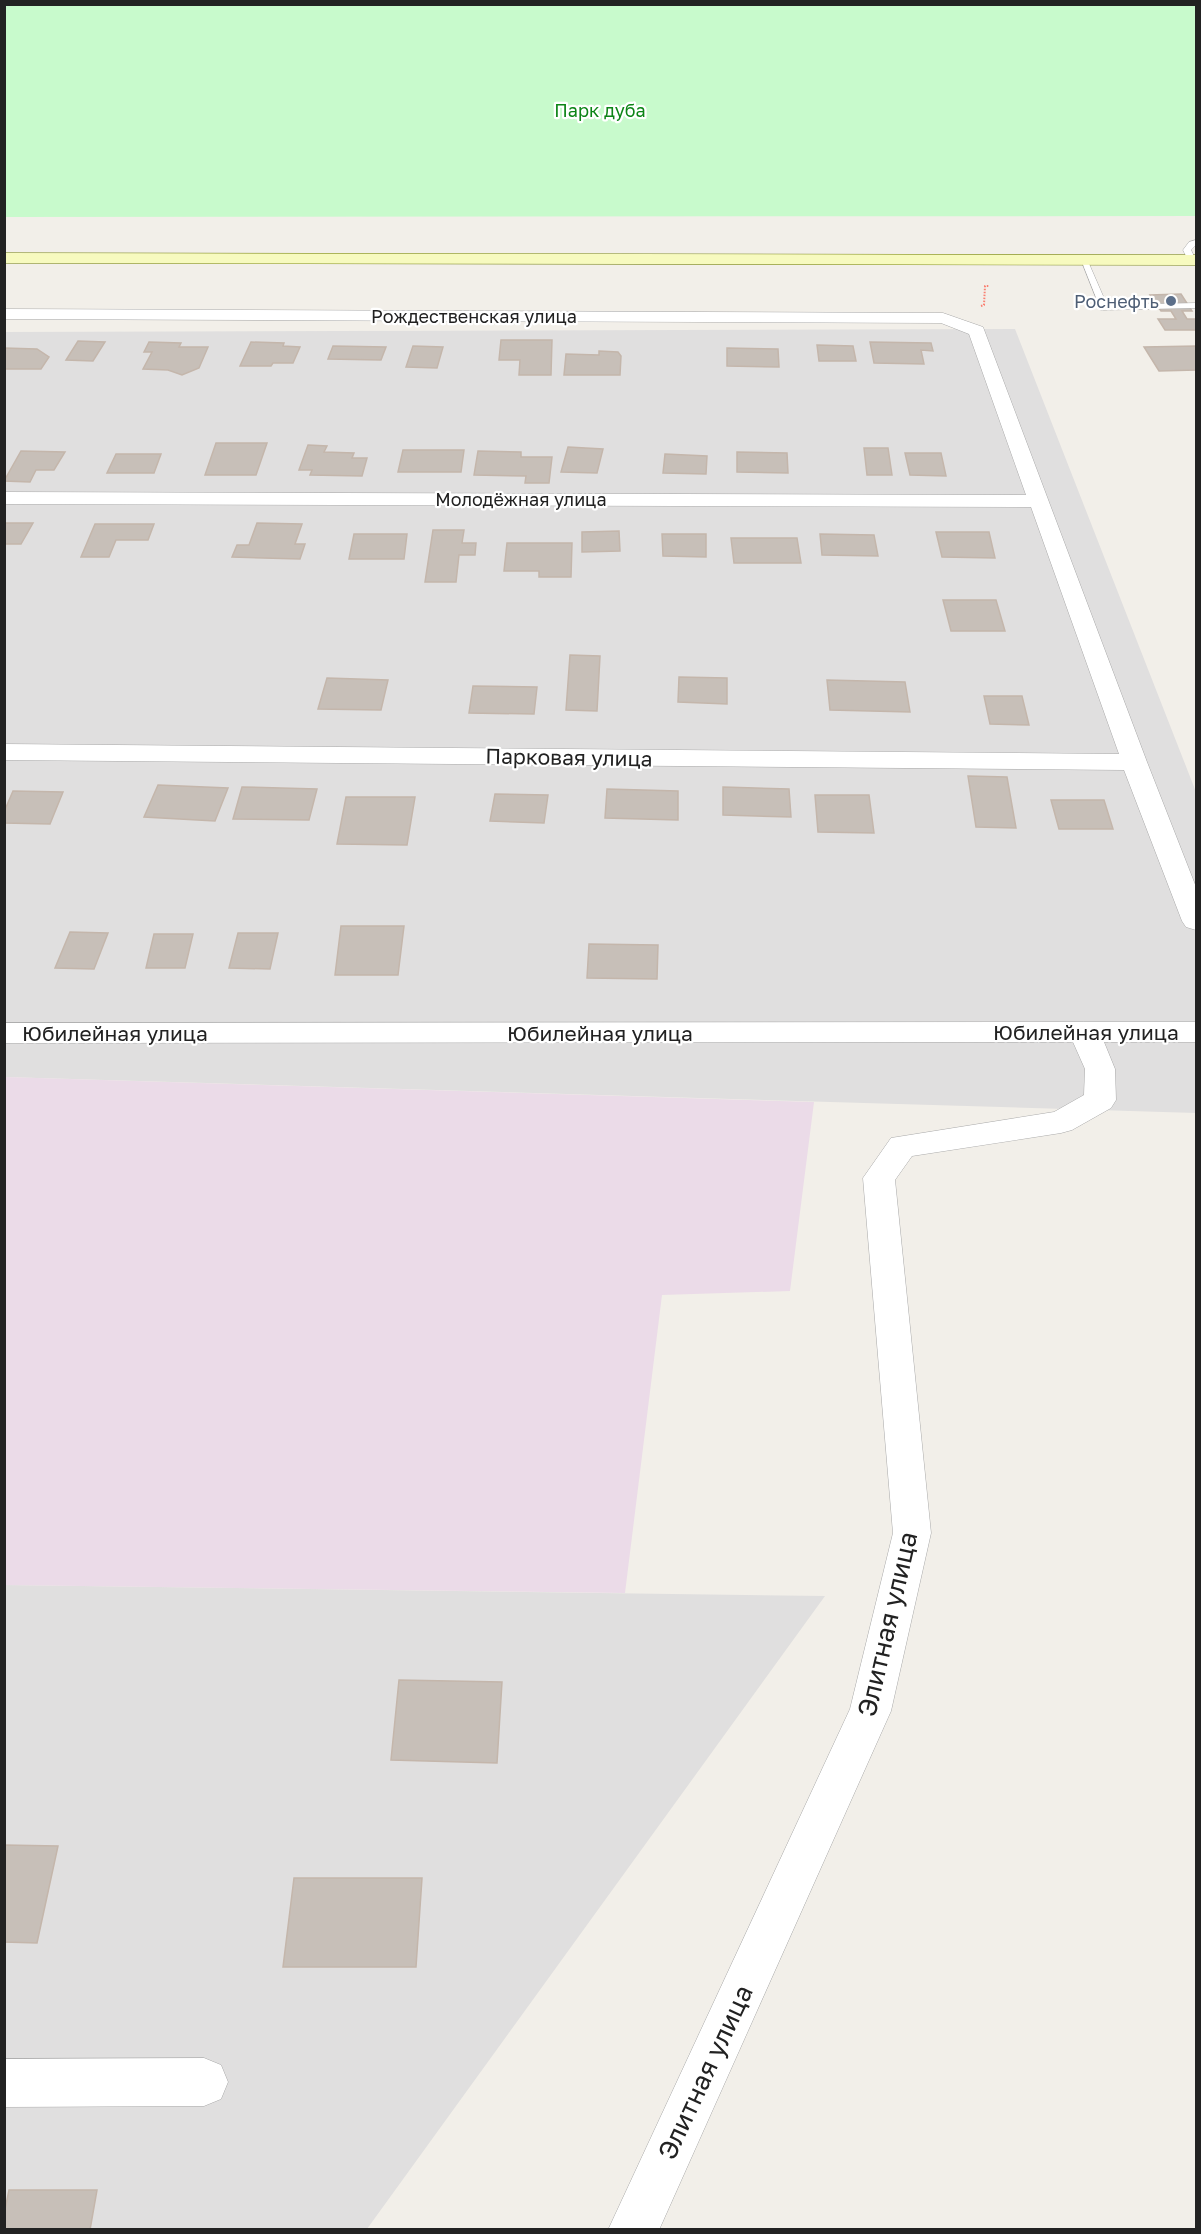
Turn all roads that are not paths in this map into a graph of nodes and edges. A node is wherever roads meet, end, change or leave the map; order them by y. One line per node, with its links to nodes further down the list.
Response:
1 (1195, 255): 3 (main road)
2 (4, 258): 3 (main road)
3 (1083, 259): 4 (lane)
4 (1197, 306)
5 (4, 314): 7 (street, Рождественская улица)
6 (4, 498): 7 (street, Молодёжная улица)
7 (1037, 501): 9 (street)
8 (4, 752): 9 (street, Парковая улица)
9 (1134, 762): 10 (street)
10 (1197, 921)
11 (1084, 1032): 12 (street, Юбилейная улица); 13 (street, Юбилейная улица); 16 (street, Элитная улица)
12 (1197, 1032)
13 (4, 1033)
14 (204, 2082): 15 (street)
15 (4, 2084)
16 (633, 2229)

